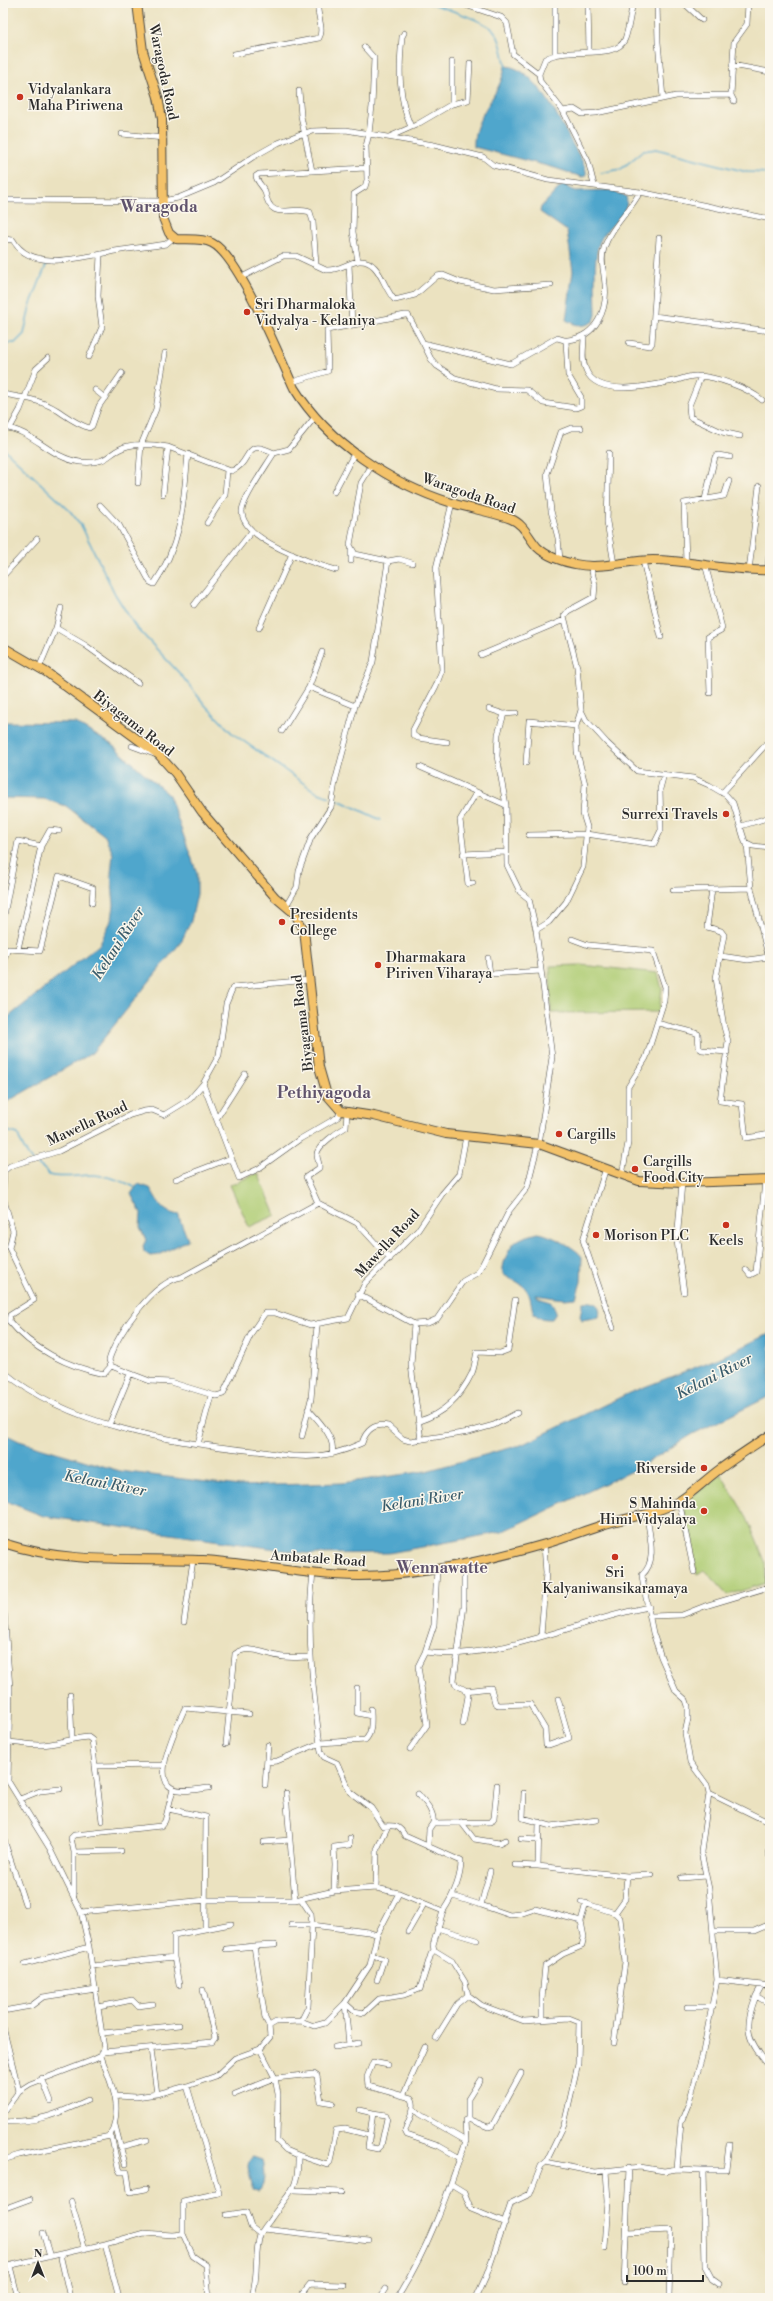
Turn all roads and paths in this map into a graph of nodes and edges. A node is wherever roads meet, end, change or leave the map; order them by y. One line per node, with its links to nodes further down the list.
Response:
1 (137, 3): 32 (main road, Waragoda Road)
2 (318, 3): 14 (street)
3 (459, 3): 20 (street)
4 (555, 3): 15 (street)
5 (588, 3): 13 (street)
6 (632, 3): 13 (street)
7 (657, 3): 23 (street)
8 (684, 3): 10 (street)
9 (748, 3): 18 (street)
10 (702, 20)
11 (404, 33): 27 (street)
12 (364, 47): 30 (street)
13 (589, 52): 15 (street)
14 (234, 54)
15 (555, 55): 20 (street)
16 (452, 62): 25 (street)
17 (470, 63): 25 (street)
18 (732, 65): 19 (street); 22 (street)
19 (770, 72)
20 (539, 74): 26 (street)
21 (299, 91): 28 (street)
22 (731, 95): 23 (street); 24 (street)
23 (663, 98): 26 (street)
24 (734, 101)
25 (452, 104): 27 (street)
26 (563, 111): 35 (street)
27 (411, 127): 31 (street)
28 (305, 133): 30 (street); 34 (street); 38 (street)
29 (122, 134): 32 (street)
30 (369, 134): 31 (street); 33 (street)
31 (389, 137): 35 (street)
32 (164, 138): 38 (main road, Waragoda Road)
33 (365, 168): 34 (street); 44 (street)
34 (312, 171): 45 (street)
35 (594, 185): 36 (street)
36 (640, 192): 39 (street); 52 (street)
37 (3, 200): 38 (street)
38 (163, 201): 40 (main road, Waragoda Road)
39 (770, 219)
40 (173, 238): 43 (street); 47 (main road, Waragoda Road)
41 (659, 238): 49 (street)
42 (3, 239): 43 (street)
43 (100, 255): 57 (street)
44 (358, 261): 46 (street); 48 (street)
45 (316, 265): 46 (street); 47 (street)
46 (349, 265): 50 (street)
47 (242, 277): 61 (main road, Waragoda Road)
48 (551, 285)
49 (654, 316): 51 (street); 55 (street)
50 (352, 325): 54 (street); 61 (street)
51 (770, 331)
52 (584, 336): 53 (street); 60 (street)
53 (566, 341): 54 (street); 54 (street)
54 (423, 343)
55 (629, 343)
56 (165, 353): 72 (street)
57 (89, 357)
58 (48, 358): 64 (street)
59 (122, 373): 65 (street)
60 (701, 376): 66 (street); 71 (street)
61 (292, 382): 67 (main road, Waragoda Road)
62 (95, 390): 65 (street)
63 (3, 394): 64 (street)
64 (24, 397): 65 (street); 69 (street)
65 (105, 398)
66 (762, 400)
67 (314, 417): 74 (main road, Waragoda Road); 75 (street)
68 (3, 427): 69 (street)
69 (10, 428): 72 (street)
70 (581, 428): 95 (street)
71 (740, 436)
72 (141, 445): 73 (street); 82 (street)
73 (168, 447): 77 (street); 85 (street)
74 (355, 452): 79 (main road, Waragoda Road); 84 (street)
75 (274, 453): 80 (street); 90 (street)
76 (609, 453): 102 (street)
77 (188, 454): 80 (street); 88 (street)
78 (730, 457): 86 (street)
79 (372, 465): 87 (main road, Waragoda Road); 93 (street)
80 (227, 470): 89 (street)
81 (729, 481): 86 (street)
82 (138, 483)
83 (759, 486): 107 (street)
84 (334, 492)
85 (164, 494)
86 (705, 499): 99 (street)
87 (452, 503): 95 (main road, Waragoda Road); 131 (street)
88 (100, 505)
89 (208, 523)
90 (252, 531): 94 (street); 110 (street)
91 (37, 539): 109 (street)
92 (770, 541): 108 (street)
93 (351, 550): 96 (street); 97 (street)
94 (292, 554): 100 (street); 114 (street)
95 (560, 560): 104 (main road, Waragoda Road)
96 (351, 561)
97 (388, 561): 101 (street); 123 (street)
98 (643, 561): 99 (main road, Waragoda Road); 102 (main road, Waragoda Road); 115 (street)
99 (686, 562): 103 (main road, Waragoda Road)
100 (310, 563): 105 (street); 106 (street)
101 (412, 563)
102 (614, 564): 104 (main road, Waragoda Road)
103 (705, 564): 107 (main road, Waragoda Road); 122 (street)
104 (591, 567): 112 (street)
105 (310, 570)
106 (336, 570)
107 (749, 570): 108 (main road, Waragoda Road)
108 (769, 570)
109 (3, 576)
110 (194, 605)
111 (61, 608): 113 (street)
112 (564, 620): 118 (street); 125 (street)
113 (56, 628): 119 (street); 120 (street)
114 (258, 628)
115 (662, 637)
116 (3, 647): 119 (main road, Biyagama Road)
117 (322, 652): 121 (street)
118 (481, 655)
119 (39, 668): 133 (main road, Biyagama Road)
120 (138, 683)
121 (308, 686): 123 (street); 129 (street)
122 (710, 693)
123 (355, 706): 155 (street)
124 (489, 709): 127 (street)
125 (580, 710): 128 (street); 136 (street)
126 (516, 713): 127 (street)
127 (504, 714): 139 (street)
128 (576, 726): 134 (street); 143 (street)
129 (282, 731)
130 (770, 740): 138 (street)
131 (447, 742)
132 (132, 746): 133 (street)
133 (159, 755): 155 (main road, Biyagama Road)
134 (526, 763)
135 (420, 767): 137 (street)
136 (664, 774): 138 (street); 143 (street)
137 (476, 793): 139 (street); 149 (street)
138 (722, 793): 141 (street)
139 (506, 805): 148 (street)
140 (770, 817): 141 (street)
141 (741, 826): 145 (street)
142 (59, 831): 146 (street)
143 (586, 834): 144 (street); 157 (street)
144 (529, 835)
145 (747, 845): 147 (street); 151 (street)
146 (41, 846): 156 (street); 159 (street)
147 (770, 848)
148 (506, 852): 149 (street); 157 (street)
149 (463, 854): 150 (street)
150 (473, 883)
151 (751, 888): 152 (street); 161 (street)
152 (712, 889): 153 (street); 160 (street)
153 (673, 890)
154 (92, 903): 159 (street)
155 (286, 906): 166 (main road, Biyagama Road)
156 (3, 921)
157 (536, 930): 165 (street)
158 (572, 939): 167 (street)
159 (18, 949): 163 (street)
160 (721, 956): 161 (street); 168 (street)
161 (768, 956): 164 (street)
162 (488, 958): 165 (street)
163 (3, 961)
164 (770, 963)
165 (541, 971): 175 (street)
166 (309, 980): 170 (street, Mawella Road); 171 (main road, Biyagama Road)
167 (658, 1023): 168 (street); 178 (street)
168 (727, 1052): 173 (street)
169 (245, 1074): 172 (street)
170 (203, 1084): 172 (street); 182 (street, Mawella Road)
171 (344, 1111): 174 (main road); 176 (street); 184 (street)
172 (217, 1118): 176 (street)
173 (770, 1134)
174 (466, 1136): 175 (main road); 185 (street, Mawella Road)
175 (538, 1144): 177 (main road); 191 (street)
176 (231, 1158): 179 (street)
177 (606, 1168): 178 (main road); 192 (street)
178 (622, 1175): 181 (main road)
179 (176, 1179)
180 (767, 1180): 181 (main road); 186 (street)
181 (682, 1184): 187 (street)
182 (3, 1190)
183 (3, 1197): 193 (street)
184 (318, 1203): 185 (street); 193 (street)
185 (390, 1259): 188 (street, Mawella Road)
186 (746, 1270)
187 (684, 1292)
188 (358, 1294): 190 (street, Mawella Road); 191 (street)
189 (515, 1300): 199 (street)
190 (317, 1324): 196 (street, Mawella Road); 197 (street)
191 (414, 1324): 199 (street)
192 (613, 1328)
193 (111, 1366): 195 (street)
194 (3, 1371): 200 (street)
195 (130, 1374): 196 (street); 200 (street)
196 (211, 1396): 204 (street)
197 (308, 1409): 202 (street); 205 (street)
198 (517, 1413): 203 (street)
199 (419, 1421): 203 (street)
200 (109, 1425): 204 (street)
201 (770, 1435): 206 (main road, Ambatale Road)
202 (302, 1436)
203 (421, 1440): 205 (street)
204 (198, 1444): 205 (street)
205 (332, 1453)
206 (679, 1501): 207 (main road, Ambatale Road); 214 (street)
207 (646, 1516): 209 (main road, Ambatale Road); 217 (street)
208 (3, 1543): 210 (main road, Ambatale Road)
209 (544, 1544): 211 (main road, Ambatale Road); 221 (street)
210 (193, 1560): 215 (main road, Ambatale Road); 220 (street)
211 (464, 1564): 212 (main road, Ambatale Road); 223 (street)
212 (437, 1569): 215 (main road, Ambatale Road); 222 (street)
213 (770, 1569): 218 (street)
214 (694, 1572)
215 (313, 1573): 224 (street)
216 (3, 1599): 219 (street)
217 (649, 1607): 218 (street); 221 (street)
218 (650, 1616): 251 (street)
219 (4, 1621): 235 (street)
220 (184, 1622)
221 (541, 1636): 223 (street)
222 (425, 1652): 223 (street); 239 (street)
223 (457, 1653): 226 (street)
224 (310, 1657): 230 (street); 236 (street)
225 (356, 1688): 232 (street)
226 (466, 1691): 228 (street); 233 (street)
227 (70, 1695): 234 (street)
228 (558, 1699)
229 (371, 1709): 232 (street)
230 (229, 1713): 231 (street); 237 (street); 241 (street)
231 (249, 1714)
232 (371, 1716): 236 (street)
233 (463, 1724)
234 (72, 1738): 235 (street); 242 (street)
235 (10, 1742): 243 (street)
236 (320, 1743): 240 (street); 261 (street)
237 (226, 1744)
238 (268, 1745): 240 (street)
239 (410, 1749)
240 (267, 1762): 244 (street)
241 (163, 1765): 242 (street); 246 (street)
242 (95, 1766): 256 (street)
243 (6, 1782): 253 (street)
244 (265, 1785)
245 (497, 1786): 257 (street)
246 (173, 1788): 247 (street); 254 (street)
247 (209, 1788)
248 (60, 1789): 253 (street)
249 (286, 1793): 265 (street)
250 (524, 1793): 258 (street)
251 (709, 1793): 260 (street); 279 (street)
252 (418, 1794): 259 (street)
253 (20, 1799): 284 (street)
254 (168, 1809): 272 (street); 287 (street)
255 (597, 1820): 258 (street)
256 (102, 1821)
257 (461, 1822): 259 (street); 266 (street)
258 (539, 1822): 267 (street)
259 (433, 1823): 269 (street)
260 (770, 1823)
261 (388, 1826): 269 (street); 281 (street)
262 (3, 1837): 288 (street)
263 (350, 1838): 282 (street)
264 (521, 1839): 267 (street)
265 (290, 1840): 268 (street); 286 (street)
266 (505, 1840)
267 (539, 1840): 275 (street)
268 (264, 1842)
269 (428, 1847): 285 (street)
270 (770, 1848): 273 (street)
271 (121, 1851): 272 (street)
272 (74, 1852): 284 (street)
273 (769, 1855)
274 (515, 1865): 275 (street)
275 (538, 1866): 278 (street)
276 (490, 1871): 290 (street)
277 (652, 1875): 278 (street)
278 (627, 1876): 293 (street)
279 (705, 1876): 280 (street); 301 (street)
280 (681, 1878)
281 (376, 1888): 282 (street); 283 (street)
282 (334, 1891): 286 (street)
283 (399, 1893): 289 (street); 303 (street)
284 (74, 1896): 292 (street)
285 (453, 1896): 290 (street); 291 (street)
286 (298, 1899): 287 (street); 298 (street)
287 (206, 1900): 292 (street); 299 (street)
288 (25, 1904)
289 (424, 1904): 291 (street); 302 (street)
290 (481, 1905): 294 (street)
291 (443, 1911): 300 (street)
292 (81, 1912): 307 (street)
293 (615, 1913): 294 (street); 338 (street)
294 (581, 1921): 330 (street)
295 (231, 1924): 299 (street)
296 (770, 1924): 301 (street)
297 (290, 1925): 298 (street)
298 (312, 1925): 303 (street); 331 (street)
299 (204, 1928): 311 (street)
300 (437, 1928): 304 (street); 309 (street)
301 (713, 1931): 315 (street)
302 (408, 1932)
303 (377, 1935): 310 (street)
304 (477, 1940)
305 (275, 1945): 306 (street)
306 (254, 1946): 308 (street); 333 (street)
307 (89, 1947): 312 (street); 313 (street)
308 (226, 1949)
309 (434, 1950): 321 (street); 323 (street)
310 (372, 1955): 314 (street); 323 (street)
311 (174, 1957): 313 (street); 316 (street)
312 (25, 1964)
313 (92, 1966): 319 (street)
314 (377, 1980)
315 (717, 1980): 317 (street); 327 (street)
316 (179, 1985)
317 (762, 1985): 318 (street); 322 (street)
318 (770, 1986)
319 (96, 1989): 326 (street); 329 (street)
320 (203, 1990): 342 (street)
321 (468, 1995): 330 (street); 336 (street)
322 (756, 1996): 325 (street); 346 (street)
323 (346, 2003): 331 (street); 339 (street)
324 (153, 2004): 326 (street)
325 (770, 2004)
326 (99, 2007): 335 (street)
327 (713, 2007): 328 (street); 379 (street)
328 (687, 2008)
329 (3, 2010)
330 (542, 2019): 376 (street)
331 (301, 2021): 333 (street)
332 (179, 2025): 335 (street)
333 (269, 2026): 343 (street)
334 (3, 2027): 352 (street)
335 (103, 2033): 344 (street)
336 (436, 2038)
337 (359, 2043): 339 (street)
338 (614, 2043)
339 (349, 2045): 340 (street)
340 (335, 2047)
341 (425, 2048): 356 (street)
342 (151, 2049): 344 (street); 353 (street)
343 (260, 2049): 349 (street); 351 (street)
344 (102, 2054): 348 (street); 355 (street)
345 (388, 2065): 356 (street)
346 (770, 2067)
347 (521, 2073): 364 (street)
348 (42, 2078): 352 (street); 358 (street)
349 (275, 2078): 354 (street); 359 (street); 373 (street)
350 (480, 2080): 364 (street)
351 (187, 2086): 353 (street); 394 (street)
352 (19, 2090): 362 (street)
353 (157, 2094): 355 (street)
354 (235, 2094)
355 (116, 2096): 366 (street)
356 (403, 2096): 360 (street)
357 (88, 2100): 365 (street)
358 (51, 2101)
359 (333, 2103)
360 (413, 2108): 370 (street); 374 (street)
361 (360, 2110): 363 (street)
362 (3, 2113)
363 (373, 2113): 367 (street); 367 (street)
364 (468, 2119): 370 (street)
365 (3, 2122)
366 (115, 2125): 368 (street); 372 (street)
367 (370, 2135): 373 (street)
368 (110, 2136): 375 (street); 383 (street)
369 (147, 2140): 372 (street)
370 (466, 2140): 374 (street)
371 (730, 2144): 380 (street)
372 (120, 2147): 377 (street)
373 (298, 2155): 384 (street)
374 (460, 2158): 382 (street)
375 (3, 2160)
376 (546, 2162): 381 (street); 390 (street)
377 (125, 2164)
378 (629, 2167): 379 (street); 381 (street); 392 (street)
379 (677, 2169): 380 (street)
380 (703, 2170): 404 (street)
381 (606, 2171): 397 (street)
382 (451, 2184): 390 (street); 414 (street)
383 (146, 2189)
384 (294, 2190): 385 (street); 391 (street)
385 (342, 2192)
386 (30, 2199): 388 (street)
387 (71, 2201): 398 (street)
388 (3, 2209)
389 (226, 2215): 391 (street)
390 (505, 2223): 415 (street)
391 (262, 2231): 395 (street); 411 (street)
392 (627, 2232): 403 (street); 416 (street)
393 (42, 2233): 400 (street)
394 (183, 2234): 396 (street); 410 (street)
395 (369, 2241)
396 (105, 2244): 398 (street); 409 (street)
397 (605, 2248)
398 (84, 2249): 399 (street)
399 (60, 2254): 400 (street); 408 (street)
400 (50, 2256): 401 (street)
401 (10, 2266): 402 (street); 407 (street)
402 (3, 2267)
403 (624, 2283)
404 (719, 2284)
405 (343, 2285): 412 (street)
406 (385, 2289): 413 (street)
407 (18, 2298)
408 (70, 2298)
409 (119, 2298)
410 (210, 2298)
411 (250, 2298)
412 (299, 2298)
413 (379, 2298)
414 (397, 2298)
415 (476, 2298)
416 (668, 2298)

